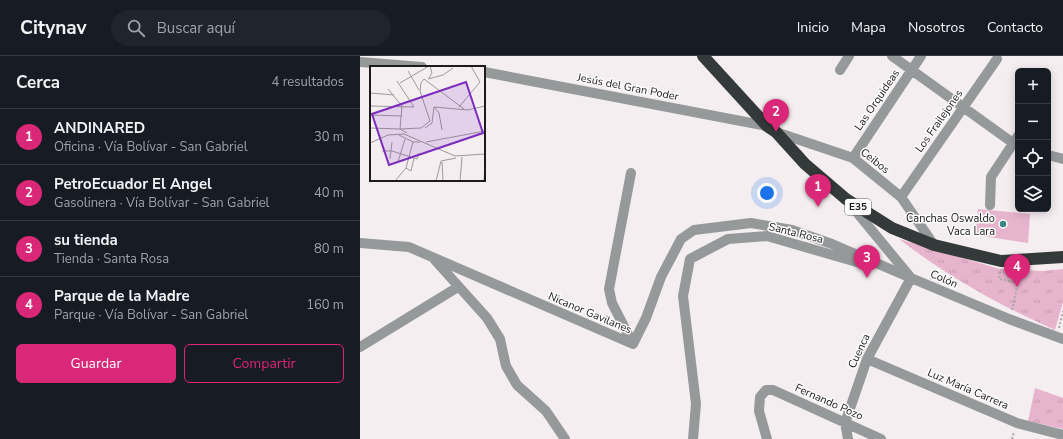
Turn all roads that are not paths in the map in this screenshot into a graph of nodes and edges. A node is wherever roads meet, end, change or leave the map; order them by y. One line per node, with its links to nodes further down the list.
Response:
1 (703, 56): 12 (highway, E35)
2 (849, 56): 8 (street)
3 (892, 56): 9 (street)
4 (920, 56): 9 (street, Las Orquideas)
5 (997, 59): 11 (street, Los Frailejones)
6 (360, 62): 7 (street)
7 (410, 66)
8 (840, 70)
9 (911, 70): 11 (street); 16 (street, Las Orquideas)
10 (485, 72): 12 (street, Jesús del Gran Poder)
11 (963, 107): 13 (street); 19 (street, Los Frailejones)
12 (771, 129): 16 (street, Ceibos); 20 (highway, E35)
13 (1015, 141)
14 (1015, 143): 21 (street)
15 (1051, 156): 17 (street)
16 (853, 158): 19 (street, Ceibos)
17 (1063, 160)
18 (631, 173): 29 (street)
19 (901, 197): 23 (street, Ceibos)
20 (846, 199): 23 (highway, E35); 26 (street, Colón)
21 (990, 205)
22 (360, 242): 24 (street, Nicanor Gavilanes)
23 (934, 244): 25 (highway, E35)
24 (432, 257): 27 (street); 29 (street, Nicanor Gavilanes)
25 (1063, 257)
26 (911, 278): 28 (street, Colón); 29 (street, Nicanor Gavilanes); 31 (street, Cuenca); 35 (street, Santa Rosa)
27 (458, 287): 30 (street); 34 (street)
28 (1060, 338)
29 (633, 344)
30 (360, 347)
31 (867, 359): 32 (street, Cuenca); 33 (street, Luz María Carrera)
32 (845, 423): 36 (street, Fernando Pozo); 37 (street, Cuenca); 38 (street, Fernando Pozo)
33 (1063, 434)
34 (565, 439)
35 (693, 439)
36 (767, 439)
37 (848, 439)
38 (881, 439)

